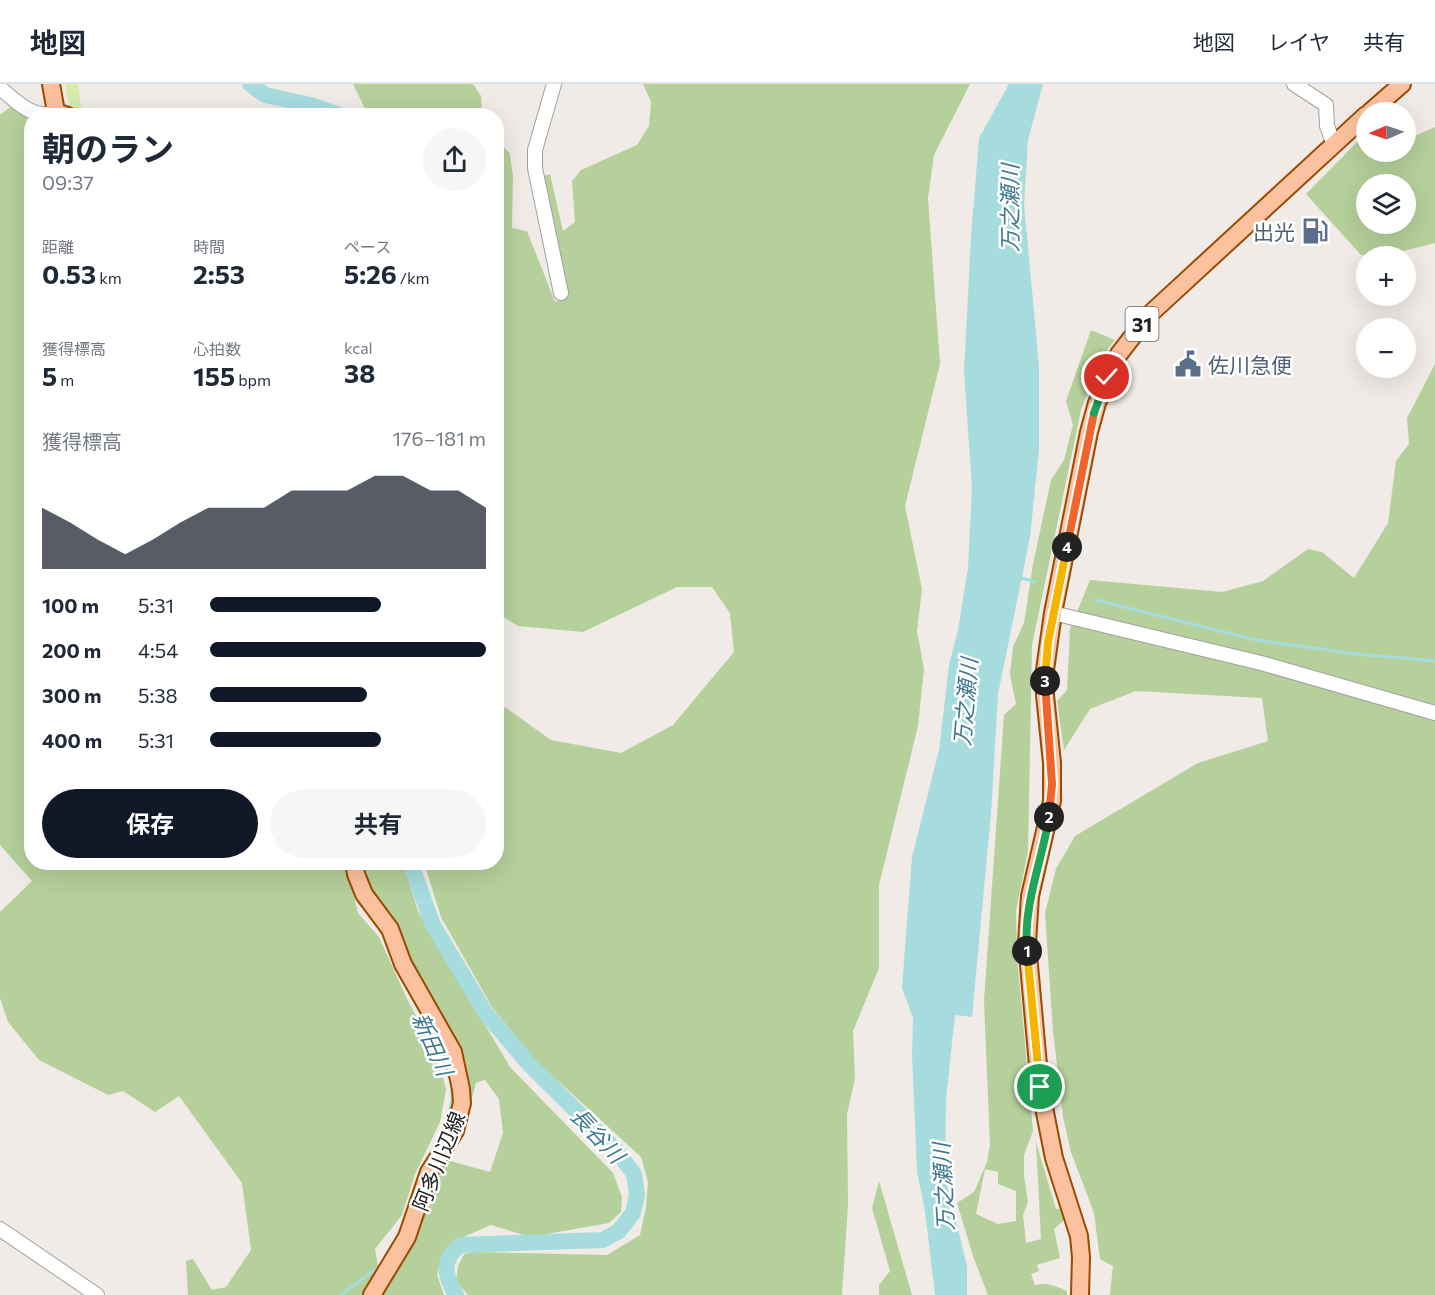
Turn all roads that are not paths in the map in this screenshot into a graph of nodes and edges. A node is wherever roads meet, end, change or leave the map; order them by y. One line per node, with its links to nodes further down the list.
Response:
1 (51, 84): 8 (main road)
2 (554, 84): 11 (street)
3 (1294, 84): 10 (street)
4 (1402, 84): 6 (main road, 31)
5 (0, 88): 7 (street)
6 (1382, 102)
7 (27, 108)
8 (60, 108)
9 (1356, 125): 10 (main road, 31)
10 (1334, 145): 12 (main road, 31)
11 (561, 293)
12 (1053, 613): 13 (street); 18 (main road, 31)
13 (1435, 713)
14 (355, 870): 17 (main road, 阿多川辺線)
15 (0, 1229): 16 (street)
16 (96, 1295)
17 (372, 1295)
18 (1080, 1295)

